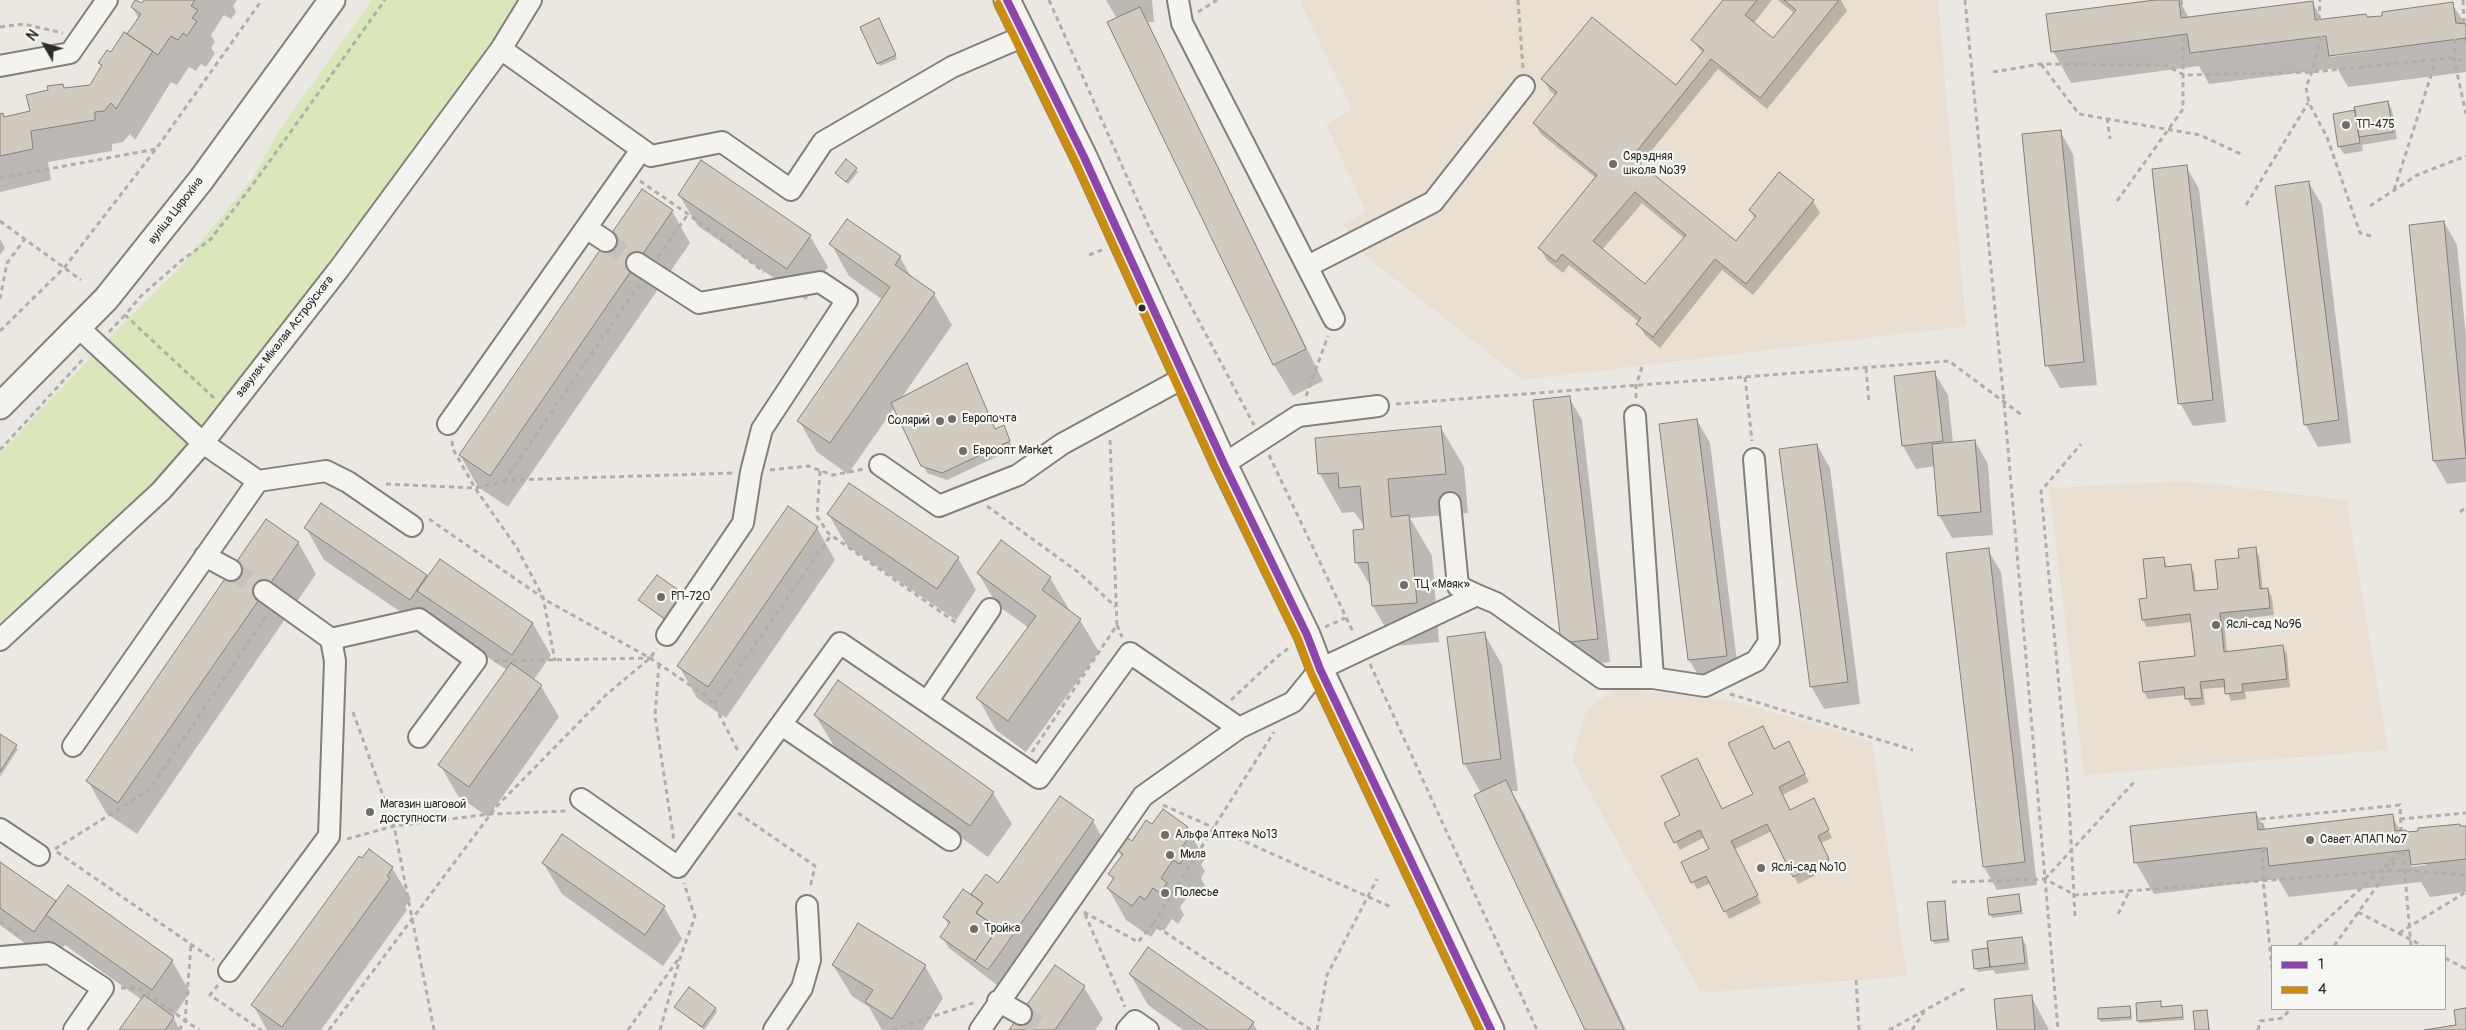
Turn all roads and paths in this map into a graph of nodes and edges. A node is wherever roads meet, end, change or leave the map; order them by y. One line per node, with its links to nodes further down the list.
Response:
1 (107, 0): 28 (street)
2 (262, 0): 38 (path)
3 (332, 0): 63 (main road, вуліца Цярохіна)
4 (385, 0): 60 (path)
5 (531, 0): 23 (street, завулак Мікалая Астроўскага)
6 (1007, 0): 20 (main road)
7 (1049, 0): 79 (path)
8 (1178, 0): 54 (street)
9 (1518, 0): 32 (path)
10 (1965, 0): 69 (path)
11 (2181, 0): 14 (path)
12 (2320, 0): 15 (path)
13 (2463, 0): 16 (path)
14 (2183, 17)
15 (2319, 20)
16 (2464, 24)
17 (0, 27): 18 (path)
18 (68, 34)
19 (2183, 35): 31 (path)
20 (1024, 36): 39 (street); 66 (main road)
21 (2321, 36): 30 (path)
22 (2456, 39): 24 (path)
23 (501, 49): 39 (street); 73 (street, завулак Мікалая Астроўскага)
24 (2454, 59): 25 (path); 26 (path); 34 (path)
25 (2436, 60): 30 (path); 44 (path)
26 (2466, 61)
27 (2041, 64): 29 (path); 31 (path); 35 (path)
28 (0, 66)
29 (1993, 72)
30 (2312, 72): 31 (path); 33 (path)
31 (2184, 75): 36 (path)
32 (1524, 86): 54 (street)
33 (2309, 103): 46 (path); 51 (path)
34 (2466, 114)
35 (2107, 118): 36 (path); 37 (path)
36 (2170, 129): 40 (path); 45 (path)
37 (2110, 139)
38 (156, 149): 43 (path); 56 (path)
39 (641, 150): 42 (street)
40 (2241, 154)
41 (2466, 156): 44 (path)
42 (626, 172): 48 (path); 50 (street)
43 (0, 178)
44 (2394, 190): 47 (path)
45 (2117, 201)
46 (2246, 205)
47 (2370, 206)
48 (688, 214): 55 (path); 58 (path)
49 (0, 221): 52 (path)
50 (586, 228): 53 (street); 78 (street)
51 (2374, 237)
52 (25, 239): 56 (path); 59 (path)
53 (606, 241)
54 (1308, 266): 61 (street)
55 (643, 267): 58 (street); 90 (path)
56 (64, 268): 57 (path); 62 (path)
57 (81, 280)
58 (784, 288): 87 (street)
59 (0, 299)
60 (124, 314): 63 (path); 73 (path)
61 (1334, 319): 74 (path)
62 (0, 331)
63 (88, 337): 71 (main road, вуліца Цярохіна); 80 (street); 82 (path)
64 (1642, 367): 68 (path)
65 (1866, 368): 67 (path); 69 (path); 70 (path)
66 (1185, 377): 77 (street); 84 (main road)
67 (1745, 377): 68 (path); 83 (path)
68 (1636, 386): 72 (path); 75 (path)
69 (2004, 402): 76 (path); 152 (path)
70 (1869, 403)
71 (0, 406)
72 (1378, 406): 74 (street)
73 (227, 410): 80 (street, завулак Мікалая Астроўскага)
74 (1298, 416): 79 (street)
75 (1635, 416): 115 (street)
76 (2023, 416)
77 (1110, 418): 92 (street); 103 (path)
78 (448, 424): 91 (path)
79 (1263, 440): 84 (street); 109 (path)
80 (203, 443): 88 (street); 107 (street, завулак Мікалая Астроўскага)
81 (2080, 444): 146 (path)
82 (0, 450)
83 (1754, 459): 116 (street)
84 (1224, 464): 114 (main road)
85 (880, 465): 86 (path); 92 (street)
86 (820, 471): 87 (path); 97 (path)
87 (751, 472): 90 (path); 105 (street)
88 (258, 481): 89 (street); 98 (street)
89 (348, 482): 91 (path); 96 (street)
90 (503, 482): 91 (path)
91 (475, 488): 102 (path)
92 (970, 494): 103 (path)
93 (1450, 503): 100 (street)
94 (2466, 507): 95 (path)
95 (2460, 512)
96 (407, 523): 102 (path)
97 (831, 535): 106 (path); 119 (path)
98 (205, 556): 99 (street); 125 (street)
99 (231, 570)
100 (1477, 595): 109 (street); 115 (street)
101 (271, 596): 108 (street); 145 (path)
102 (542, 598): 111 (path); 113 (path)
103 (1116, 607): 127 (path)
104 (990, 609): 106 (street)
105 (667, 635): 111 (path)
106 (972, 635): 117 (street)
107 (0, 640)
108 (331, 640): 112 (street); 141 (street)
109 (1363, 650): 114 (street); 203 (path)
110 (1278, 656): 121 (path)
111 (650, 658): 113 (path); 119 (path); 134 (path)
112 (476, 660): 113 (path); 124 (street)
113 (556, 661)
114 (1320, 669): 118 (street); 202 (main road)
115 (1653, 678): 116 (street)
116 (1705, 686): 126 (path)
117 (927, 702): 122 (street); 127 (street)
118 (1293, 702): 123 (street); 137 (path)
119 (714, 704): 128 (path)
120 (352, 707): 136 (path)
121 (1216, 714): 123 (street); 127 (street)
122 (782, 725): 128 (street); 142 (street)
123 (1239, 728): 130 (street)
124 (419, 737)
125 (73, 746)
126 (1914, 750)
127 (1022, 767)
128 (749, 771): 132 (street)
129 (2135, 781): 146 (path)
130 (1144, 796): 137 (path); 160 (street)
131 (581, 799): 132 (street); 134 (path)
132 (725, 804): 159 (path)
133 (2466, 813): 135 (path)
134 (490, 814): 136 (path); 165 (path)
135 (2400, 819): 138 (path); 140 (path)
136 (394, 826): 141 (path); 165 (path)
137 (1213, 828): 158 (path); 166 (path)
138 (2263, 828)
139 (0, 829): 145 (street)
140 (2402, 830)
141 (329, 836): 180 (street)
142 (950, 840)
143 (2263, 848): 153 (path)
144 (2403, 850): 147 (path); 148 (path); 149 (path)
145 (46, 852): 170 (path)
146 (2072, 852): 152 (path); 157 (path)
147 (2403, 870): 148 (path); 150 (path); 167 (path)
148 (2388, 872): 149 (path); 162 (path)
149 (2379, 873): 153 (path); 171 (path)
150 (2466, 875)
151 (1377, 879): 158 (path)
152 (2045, 879): 154 (path); 157 (path); 207 (path)
153 (2264, 879): 155 (path); 177 (path)
154 (1952, 882)
155 (2130, 890): 157 (path); 163 (path)
156 (2466, 892): 167 (path)
157 (2075, 895): 164 (path)
158 (1368, 897): 161 (path); 201 (path)
159 (807, 906): 197 (street)
160 (1077, 907): 166 (path); 184 (street); 189 (path)
161 (1391, 907)
162 (2358, 912): 168 (path); 172 (path)
163 (2118, 914)
164 (2075, 916)
165 (411, 919): 194 (path); 195 (path)
166 (1152, 924): 200 (path)
167 (2408, 928): 168 (path); 169 (path)
168 (2399, 934): 169 (path)
169 (2410, 939): 173 (path); 174 (path)
170 (192, 945): 180 (path); 188 (path)
171 (2299, 945)
172 (2335, 945)
173 (2411, 945)
174 (2421, 945)
175 (681, 955): 196 (path)
176 (0, 957): 183 (street)
177 (2271, 959)
178 (2446, 959): 179 (path)
179 (2466, 969)
180 (229, 970): 193 (path)
181 (1856, 980): 204 (path)
182 (1967, 987): 185 (path)
183 (103, 988): 188 (path); 190 (street)
184 (1002, 997): 187 (street); 198 (path); 199 (street)
185 (1926, 1010): 205 (path); 206 (path)
186 (2289, 1010): 208 (path)
187 (1021, 1014)
188 (185, 1021): 191 (path); 192 (path)
189 (1137, 1027)
190 (74, 1030)
191 (179, 1030)
192 (199, 1030)
193 (260, 1030)
194 (329, 1030)
195 (434, 1030)
196 (628, 1030)
197 (774, 1030)
198 (892, 1030)
199 (980, 1030)
200 (1311, 1030)
201 (1317, 1030)
202 (1491, 1030)
203 (1537, 1030)
204 (1859, 1030)
205 (1889, 1030)
206 (1912, 1030)
207 (2058, 1030)
208 (2258, 1030)

